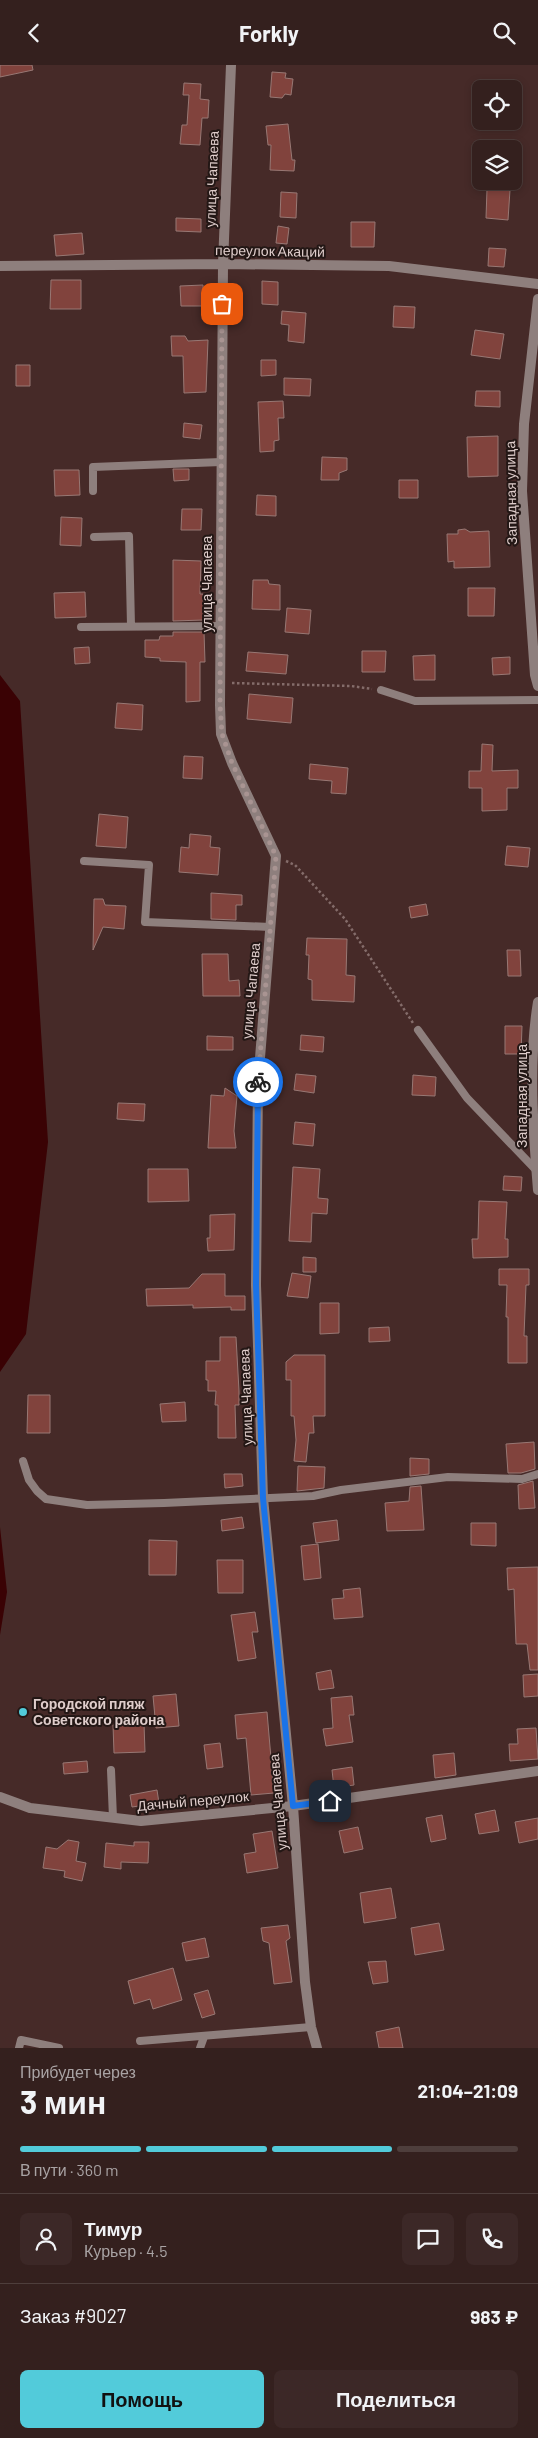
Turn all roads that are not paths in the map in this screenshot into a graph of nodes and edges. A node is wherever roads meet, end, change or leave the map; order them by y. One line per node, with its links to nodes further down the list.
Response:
1 (231, 65): 2 (street, улица Чапаева)
2 (223, 264): 3 (street, переулок Акаций); 4 (street, переулок Акаций); 6 (street, улица Чапаева)
3 (0, 265)
4 (538, 284)
5 (538, 299): 12 (street, Западная улица)
6 (221, 462): 7 (lane); 11 (street, улица Чапаева)
7 (94, 491)
8 (94, 537): 9 (lane)
9 (131, 626): 10 (lane); 11 (lane)
10 (81, 627)
11 (220, 627): 16 (street, улица Чапаева)
12 (538, 686)
13 (381, 690): 14 (lane)
14 (538, 700)
15 (84, 861): 16 (lane)
16 (270, 927): 23 (street, улица Чапаева)
17 (538, 1002): 19 (street, Западная улица)
18 (418, 1031): 19 (lane)
19 (536, 1170): 20 (street, Западная улица)
20 (538, 1190)
21 (23, 1461): 23 (lane)
22 (538, 1474): 23 (lane)
23 (263, 1498): 27 (street, улица Чапаева)
24 (111, 1770): 28 (lane)
25 (538, 1771): 27 (street, Дачный переулок)
26 (0, 1797): 28 (street, Дачный переулок)
27 (293, 1806): 28 (street, Дачный переулок); 29 (street, улица Чапаева)
28 (113, 1818)
29 (311, 2027): 30 (lane); 35 (street, улица Чапаева)
30 (204, 2037): 31 (lane); 34 (lane)
31 (140, 2041)
32 (19, 2048): 33 (lane)
33 (59, 2048)
34 (200, 2048)
35 (317, 2048)

